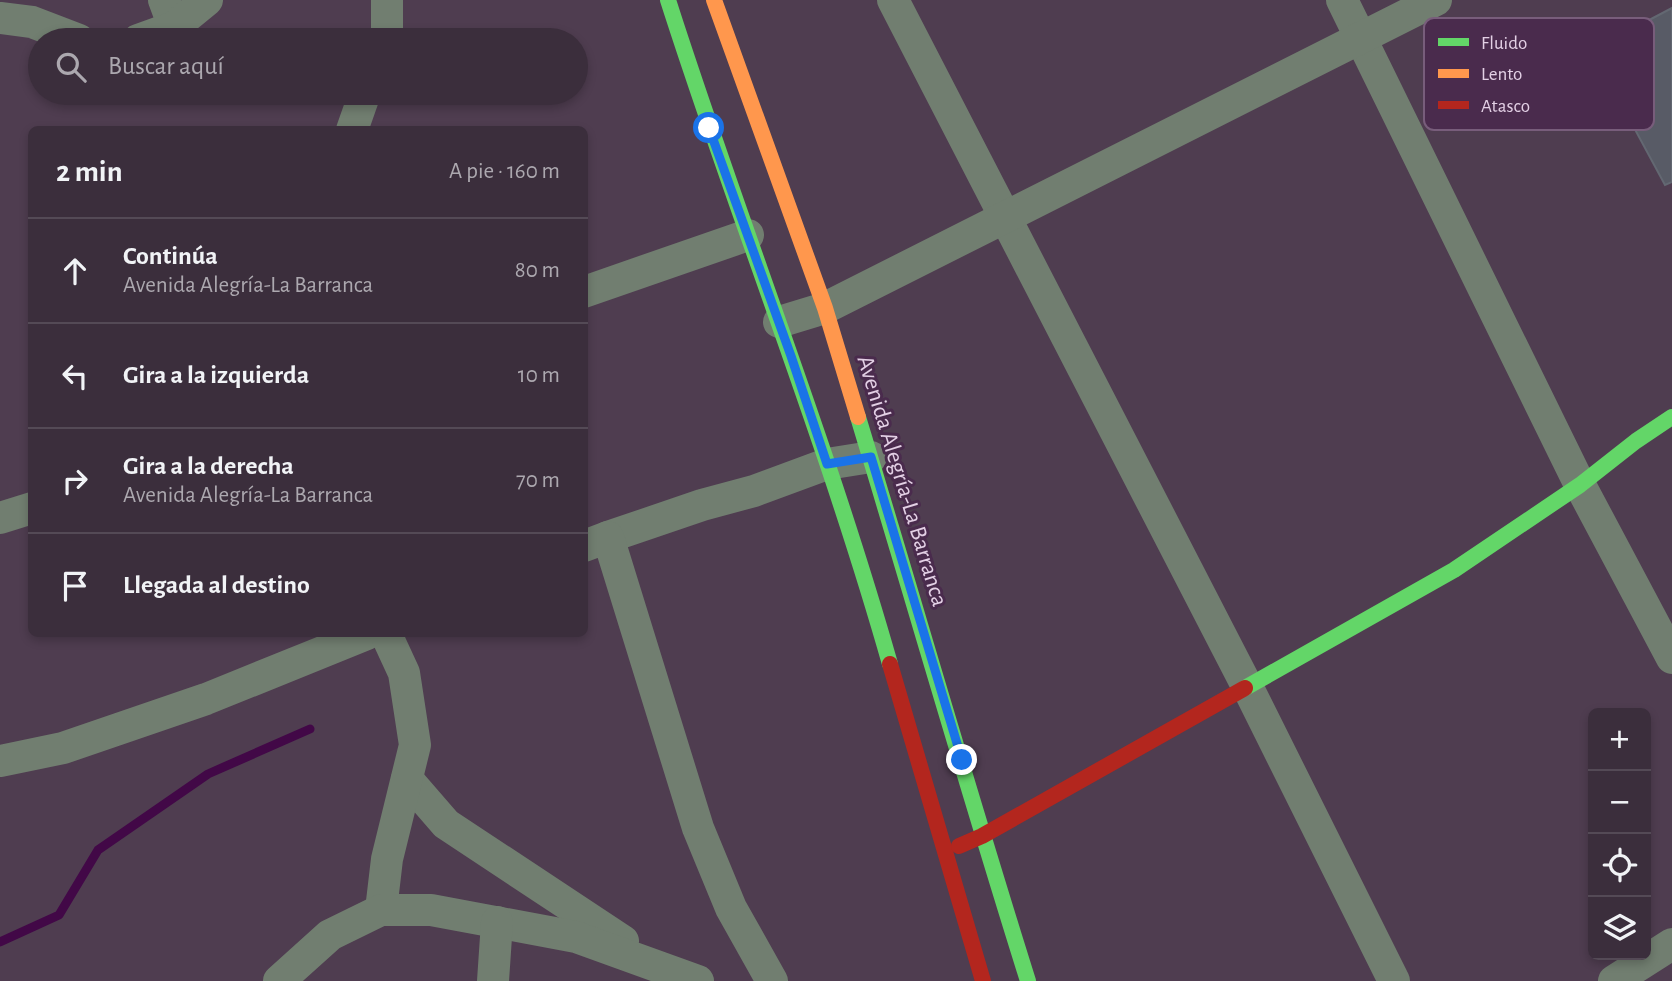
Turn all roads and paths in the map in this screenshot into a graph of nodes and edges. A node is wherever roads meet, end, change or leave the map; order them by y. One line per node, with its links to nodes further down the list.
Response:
1 (207, 0): 8 (street)
2 (387, 0): 12 (street)
3 (668, 0): 17 (main road)
4 (714, 0): 19 (main road, Avenida Alegría-La Barranca)
5 (893, 0): 16 (street)
6 (1342, 0): 13 (street)
7 (1436, 0): 13 (street)
8 (169, 14): 11 (street)
9 (0, 18): 10 (street)
10 (48, 28)
11 (152, 28)
12 (387, 28)
13 (1361, 38): 16 (street); 24 (street)
14 (361, 105): 15 (street)
15 (353, 126)
16 (1004, 216): 19 (street); 31 (street)
17 (748, 235): 18 (street); 20 (main road)
18 (588, 291)
19 (825, 308): 20 (street); 22 (main road, Avenida Alegría-La Barranca)
20 (779, 322): 23 (main road)
21 (1672, 417): 24 (main road)
22 (871, 457): 23 (street); 34 (main road, Avenida Alegría-La Barranca)
23 (827, 464): 27 (street); 35 (main road)
24 (1580, 485): 30 (street); 31 (main road)
25 (28, 509): 26 (street)
26 (0, 518)
27 (596, 542): 43 (street)
28 (360, 637): 32 (street)
29 (387, 637): 33 (street)
30 (1672, 658)
31 (1248, 688): 34 (main road); 46 (street)
32 (0, 761)
33 (407, 779): 36 (street); 39 (street)
34 (982, 836): 35 (main road); 45 (main road, Avenida Alegría-La Barranca)
35 (944, 852): 44 (main road)
36 (380, 910): 37 (street); 40 (street)
37 (497, 922): 39 (street); 41 (street)
38 (1672, 944): 47 (street)
39 (663, 967): 42 (street)
40 (279, 981)
41 (493, 981)
42 (698, 981)
43 (772, 981)
44 (983, 981)
45 (1028, 981)
46 (1394, 981)
47 (1614, 981)

